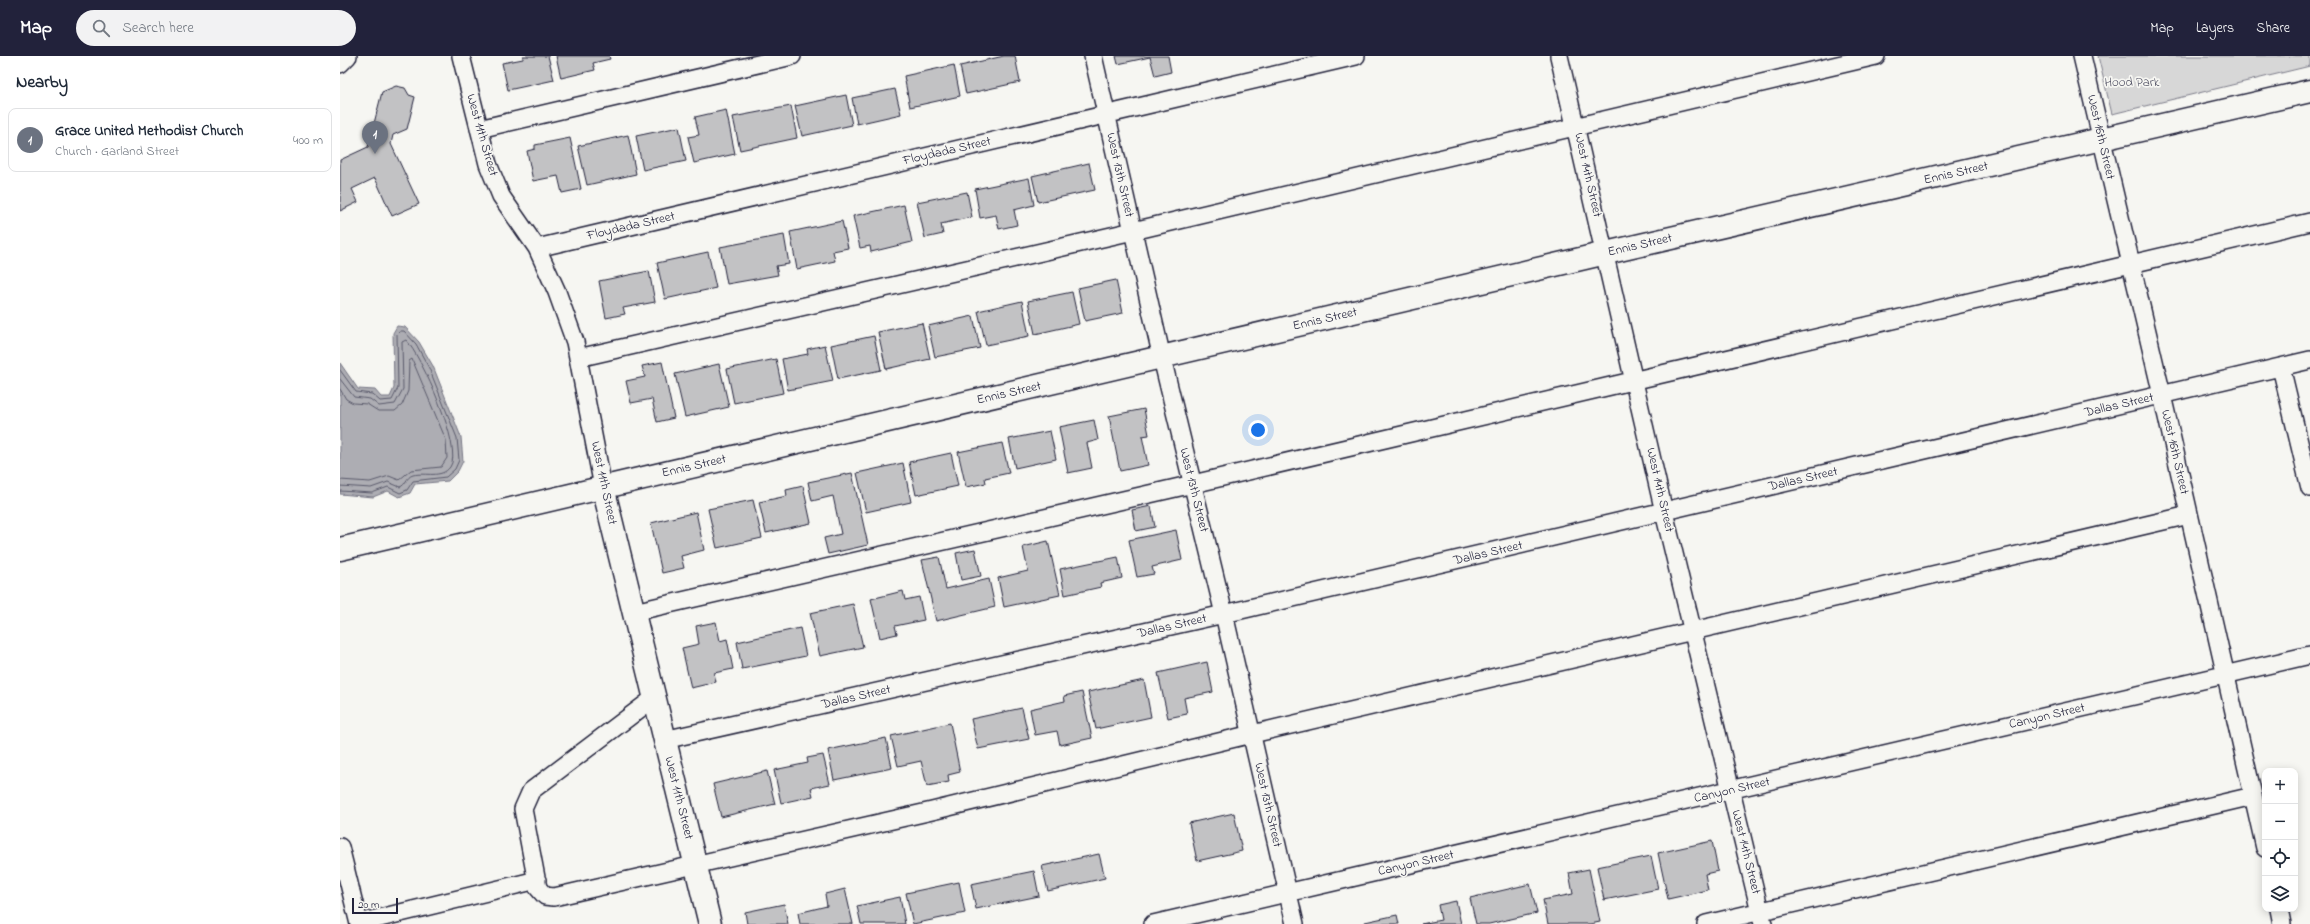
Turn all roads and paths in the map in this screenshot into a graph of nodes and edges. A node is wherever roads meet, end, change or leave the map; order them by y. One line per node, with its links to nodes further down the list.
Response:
1 (348, 56): 9 (street)
2 (461, 56): 13 (street, West 11th Street)
3 (792, 56): 13 (street)
4 (1093, 56): 11 (street, West 13th Street)
5 (1356, 56): 11 (street, Floydada Street)
6 (1559, 56): 12 (street, West 14th Street)
7 (1876, 56): 12 (street)
8 (2082, 56): 14 (street, West 16th Street)
9 (340, 64)
10 (2310, 91): 14 (main road, Ennis Street)
11 (1106, 114): 16 (street, West 13th Street); 17 (street, Floydada Street)
12 (1576, 127): 16 (street); 18 (street, West 14th Street)
13 (479, 129): 17 (street, West 11th Street)
14 (2101, 139): 18 (main road, Ennis Street); 19 (street, West 16th Street)
15 (2310, 222): 19 (street)
16 (1133, 231): 20 (street); 21 (street, West 13th Street)
17 (537, 248): 20 (street, West 11th Street)
18 (1606, 252): 21 (main road, Ennis Street); 24 (street, West 14th Street)
19 (2130, 263): 24 (street); 25 (street, West 16th Street)
20 (578, 358): 27 (street, West 11th Street)
21 (1162, 358): 26 (street, West 13th Street); 27 (main road, Ennis Street)
22 (2310, 360): 23 (street, Dallas Street)
23 (2280, 367): 25 (street, Dallas Street); 28 (street)
24 (1635, 380): 26 (street); 29 (street, West 14th Street)
25 (2162, 395): 29 (street, Dallas Street); 30 (street, West 16th Street)
26 (1193, 484): 32 (street); 33 (street, West 13th Street)
27 (604, 487): 31 (main road, Ennis Street); 32 (main road, West 11th Street)
28 (2310, 488)
29 (1664, 512): 33 (street, Dallas Street); 34 (street, West 14th Street)
30 (2189, 515): 34 (street); 36 (street, West 16th Street)
31 (340, 548)
32 (634, 612): 37 (main road, West 11th Street)
33 (1224, 614): 38 (street, West 13th Street); 39 (street, Dallas Street)
34 (1693, 632): 38 (street); 40 (street, West 14th Street)
35 (2310, 655): 36 (street, Canyon Street)
36 (2226, 674): 40 (street, Canyon Street); 41 (street, West 16th Street)
37 (654, 698): 39 (main road, West 11th Street); 45 (street)
38 (1252, 734): 44 (street); 46 (street, West 13th Street)
39 (664, 740): 44 (main road, West 11th Street)
40 (1731, 791): 46 (street, Canyon Street); 48 (street, West 14th Street)
41 (2253, 796): 42 (street, West 16th Street); 48 (street)
42 (2263, 840)
43 (340, 847): 49 (street)
44 (695, 864): 45 (street); 50 (main road, West 11th Street)
45 (537, 880): 49 (street)
46 (1289, 892): 51 (street, Canyon Street); 52 (street, West 13th Street)
47 (2280, 912): 54 (street)
48 (1762, 917): 53 (street)
49 (359, 924)
50 (710, 924)
51 (1154, 924)
52 (1296, 924)
53 (1706, 924)
54 (2282, 924)

